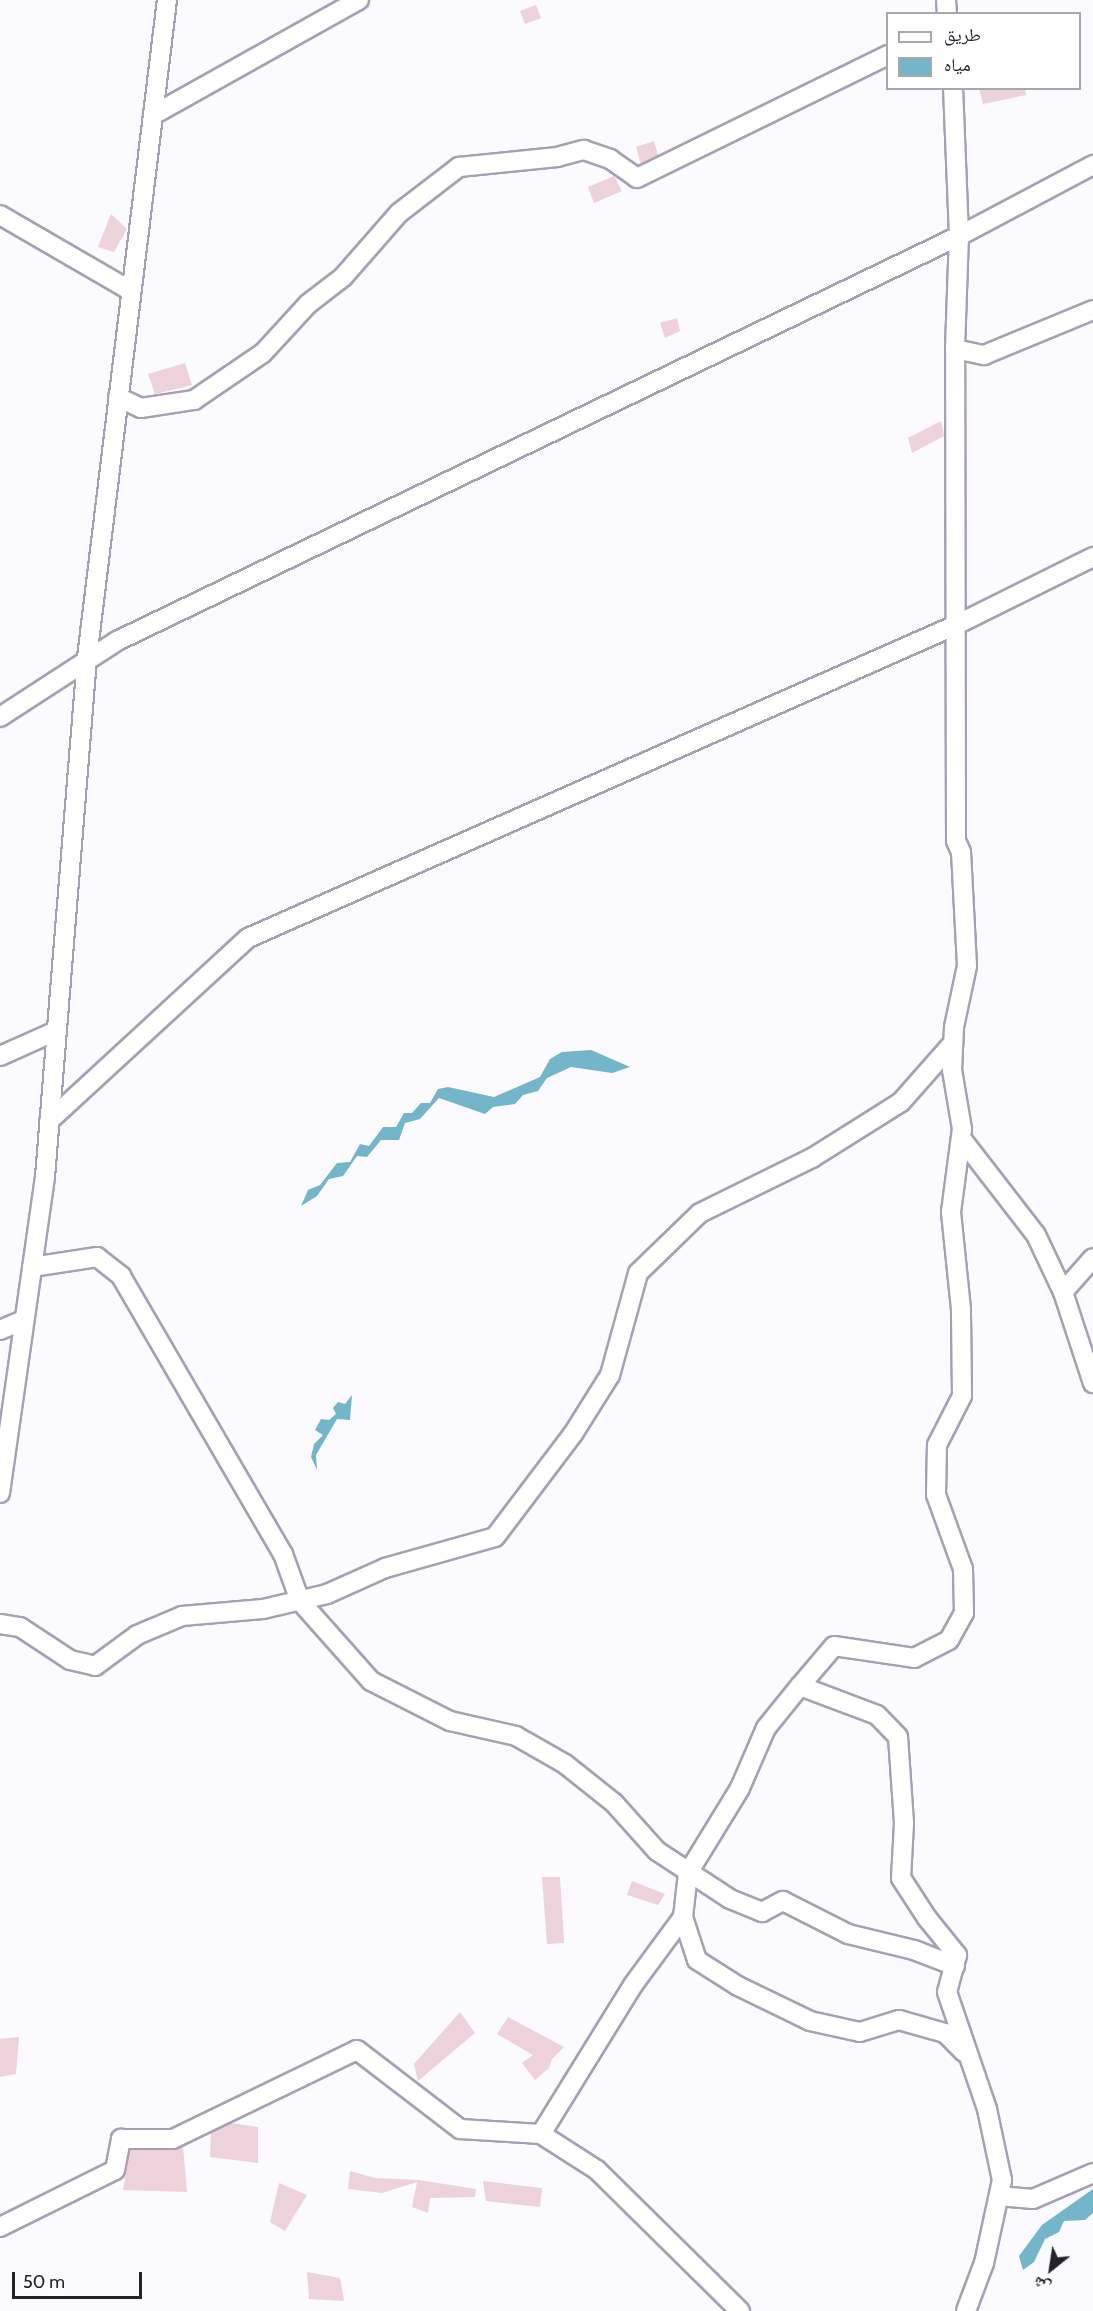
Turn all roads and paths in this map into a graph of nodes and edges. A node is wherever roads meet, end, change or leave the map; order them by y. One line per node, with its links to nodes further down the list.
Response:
1 (167, 0): 5 (street)
2 (359, 0): 5 (street)
3 (886, 56): 12 (street)
4 (953, 90): 8 (street)
5 (153, 115): 9 (street)
6 (1093, 165): 8 (street)
7 (2, 220): 9 (street)
8 (959, 236): 11 (street); 15 (street)
9 (131, 291): 12 (street)
10 (1093, 310): 11 (street)
11 (955, 349): 14 (street)
12 (118, 397): 15 (street)
13 (1093, 557): 14 (street)
14 (956, 625): 18 (street); 20 (street)
15 (87, 658): 16 (street); 17 (street)
16 (0, 717)
17 (56, 1031): 19 (street); 20 (street)
18 (953, 1043): 21 (street); 29 (street)
19 (0, 1056)
20 (49, 1121): 23 (street)
21 (961, 1138): 24 (street); 31 (street)
22 (1093, 1258): 24 (street)
23 (32, 1268): 25 (street); 29 (street)
24 (1062, 1292): 27 (street)
25 (24, 1320): 26 (street); 28 (street)
26 (0, 1330)
27 (1093, 1383)
28 (0, 1493)
29 (300, 1601): 30 (street); 32 (street)
30 (0, 1624)
31 (801, 1686): 32 (street); 34 (street)
32 (688, 1873): 33 (street); 34 (street)
33 (683, 1917): 35 (street); 36 (street)
34 (955, 1966): 35 (street)
35 (967, 2056): 38 (street)
36 (541, 2134): 39 (street); 40 (street)
37 (1093, 2173): 38 (street)
38 (999, 2196): 41 (street)
39 (0, 2227)
40 (740, 2311)
41 (966, 2311)

